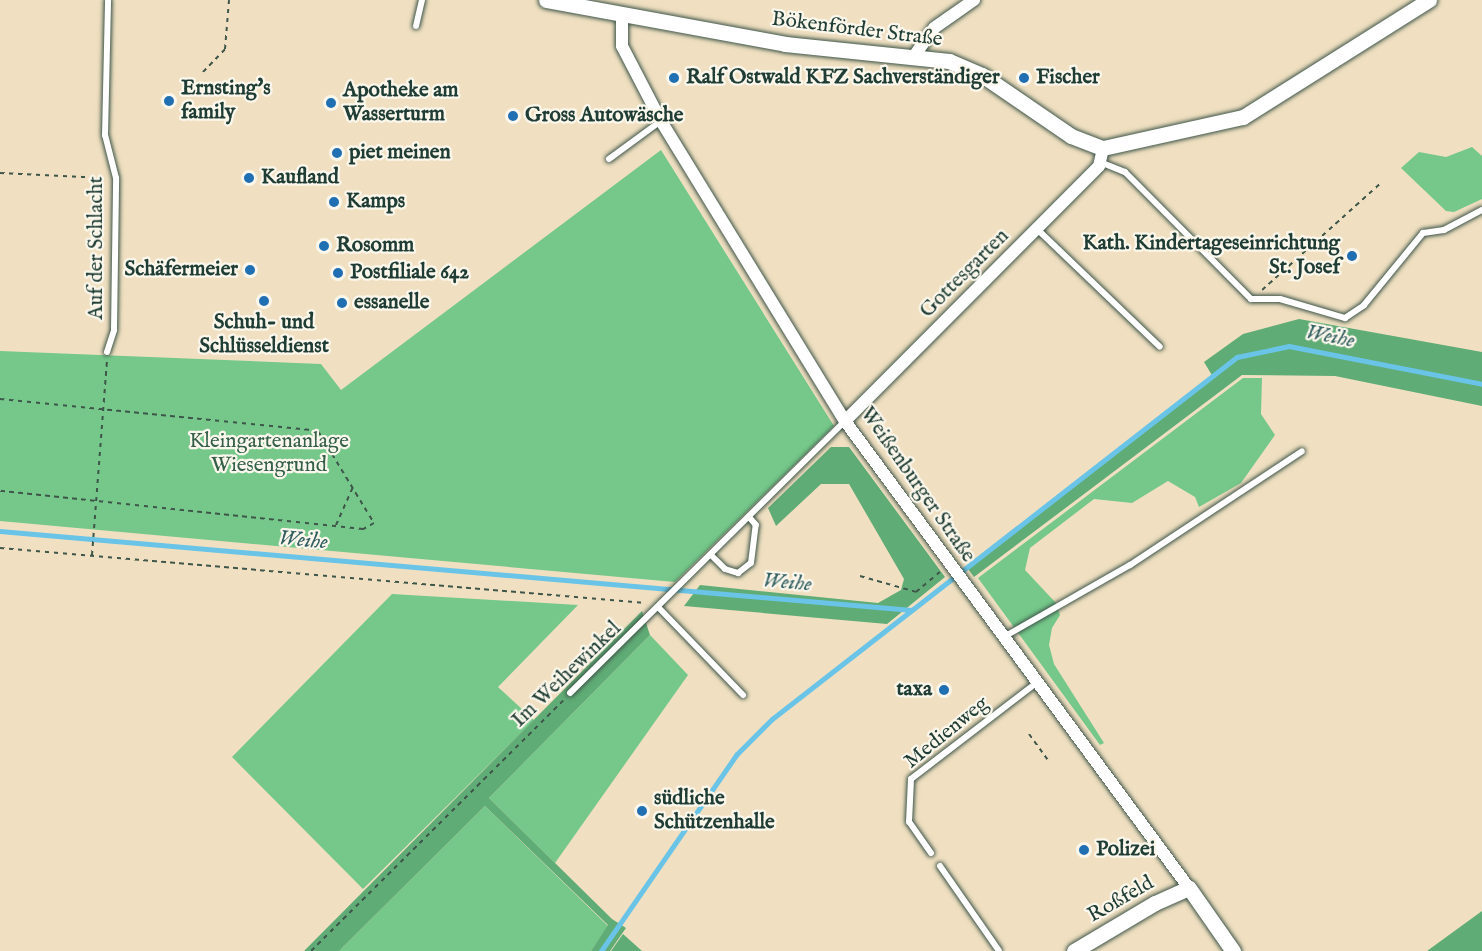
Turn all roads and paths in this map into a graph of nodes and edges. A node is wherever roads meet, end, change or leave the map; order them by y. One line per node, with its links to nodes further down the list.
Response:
1 (108, 0): 15 (lane, Auf der Schlacht)
2 (229, 0): 10 (path)
3 (422, 0): 8 (lane)
4 (546, 0): 7 (street, Bökenförder Straße)
5 (974, 0): 9 (street)
6 (1429, 0): 12 (street)
7 (622, 14): 9 (street, Bökenförder Straße); 11 (street, Weißenburger Straße)
8 (416, 26)
9 (914, 56): 12 (street, Bökenförder Straße)
10 (203, 72)
11 (661, 121): 13 (lane); 24 (street, Weißenburger Straße)
12 (1101, 155): 18 (street, Gottesgarten); 19 (lane)
13 (609, 159)
14 (0, 173): 15 (path)
15 (116, 178): 21 (lane, Auf der Schlacht)
16 (1382, 182): 19 (path)
17 (1482, 210): 19 (lane)
18 (1037, 229): 20 (lane); 24 (street, Gottesgarten)
19 (1260, 299)
20 (1160, 347)
21 (107, 352): 23 (path)
22 (0, 399): 23 (path)
23 (104, 408): 26 (path); 28 (path)
24 (845, 421): 29 (lane, Im Weihewinkel); 34 (street, Weißenburger Straße)
25 (1302, 451): 37 (lane)
26 (353, 487): 30 (path); 30 (path)
27 (0, 491): 28 (path)
28 (94, 500): 30 (path); 32 (path)
29 (749, 518): 33 (lane, Im Weihewinkel); 33 (lane)
30 (335, 526)
31 (0, 548): 32 (path)
32 (92, 555): 36 (path)
33 (712, 556): 36 (lane, Im Weihewinkel)
34 (948, 565): 35 (path); 37 (street, Weißenburger Straße)
35 (860, 576)
36 (659, 608): 39 (lane, Im Weihewinkel); 40 (lane)
37 (1002, 638): 38 (street, Weißenburger Straße)
38 (1035, 684): 43 (lane, Medienweg); 45 (street, Weißenburger Straße)
39 (570, 693): 46 (path, Im Weihewinkel)
40 (743, 695)
41 (1029, 734): 42 (path)
42 (1048, 760)
43 (931, 853)
44 (940, 866): 47 (lane)
45 (1189, 888): 48 (street, Roßfeld); 49 (street, Weißenburger Straße)
46 (311, 951)
47 (999, 951)
48 (1074, 951)
49 (1233, 951)

